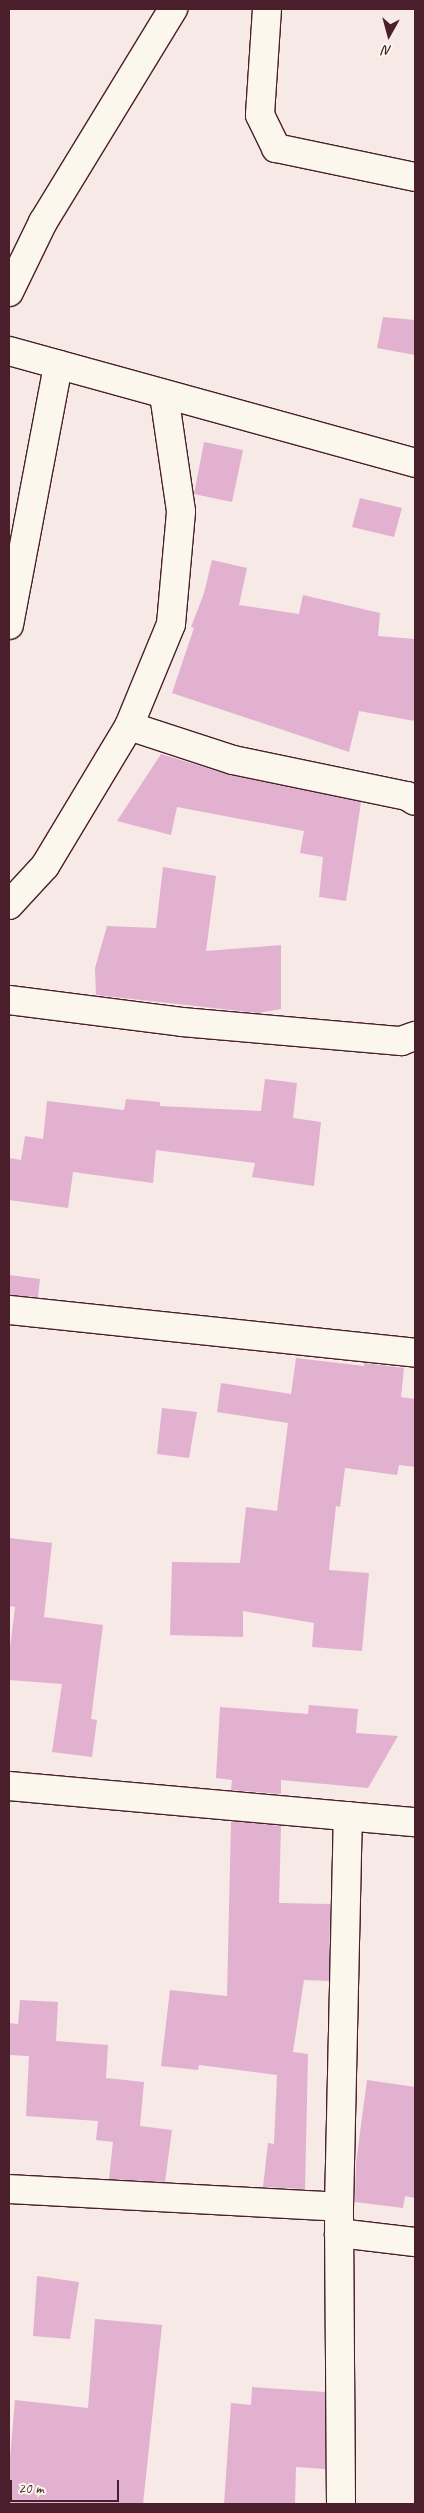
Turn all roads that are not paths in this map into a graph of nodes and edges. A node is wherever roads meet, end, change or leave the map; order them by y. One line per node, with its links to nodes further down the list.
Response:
1 (173, 9): 4 (street)
2 (268, 9): 3 (street)
3 (415, 177)
4 (9, 292)
5 (9, 351): 6 (street)
6 (58, 365): 7 (street); 9 (street)
7 (164, 394): 8 (street); 11 (street)
8 (415, 462)
9 (14, 574): 10 (street)
10 (9, 625)
11 (129, 726): 12 (street); 13 (street)
12 (415, 801)
13 (9, 905)
14 (9, 1000): 15 (street)
15 (415, 1036)
16 (9, 1310): 17 (street)
17 (415, 1353)
18 (9, 1786): 19 (street)
19 (348, 1816): 20 (street); 22 (street)
20 (415, 1822)
21 (9, 2189): 22 (street)
22 (339, 2220): 23 (street); 24 (street)
23 (415, 2242)
24 (341, 2504)

